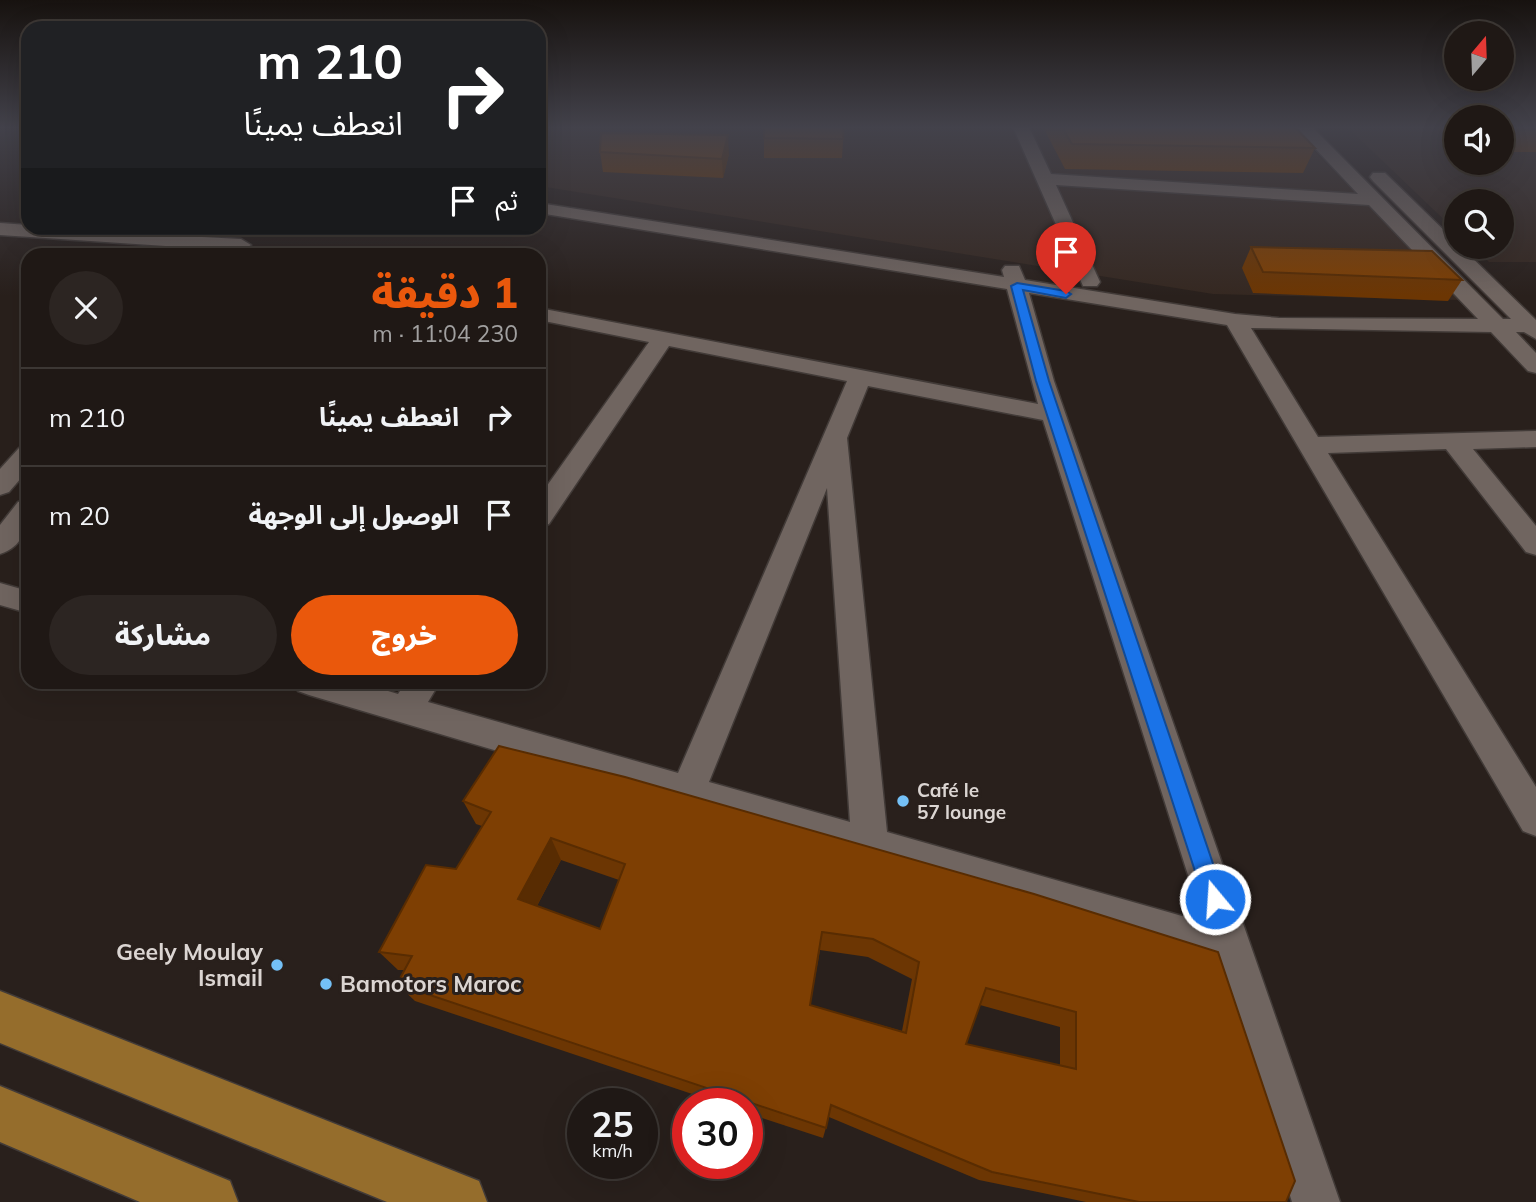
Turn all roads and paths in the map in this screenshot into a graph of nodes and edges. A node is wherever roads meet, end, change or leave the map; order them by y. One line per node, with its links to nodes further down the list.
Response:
1 (1046, 183): 13 (street)
2 (1108, 183): 6 (street)
3 (1358, 183): 6 (street)
4 (1385, 183): 17 (street)
5 (546, 195): 12 (street)
6 (1374, 200): 16 (street)
7 (546, 209): 12 (street)
8 (0, 229): 9 (street)
9 (21, 231)
10 (62, 235): 11 (street)
11 (195, 248)
12 (1014, 278): 13 (street); 19 (street); 25 (street)
13 (1090, 282): 14 (street)
14 (1273, 303)
15 (1328, 305): 16 (street)
16 (1479, 308): 17 (street); 20 (street)
17 (1512, 309): 21 (street)
18 (546, 315): 22 (street)
19 (1235, 320): 20 (street); 29 (street)
20 (1497, 327): 21 (street); 23 (street)
21 (1533, 329)
22 (663, 339): 24 (street); 32 (street)
23 (1536, 366)
24 (860, 377): 25 (street); 26 (street)
25 (1054, 415): 43 (street)
26 (836, 434): 40 (street); 42 (street)
27 (1536, 439): 28 (street)
28 (1452, 440): 29 (street); 35 (street)
29 (1309, 445): 41 (street)
30 (20, 455): 31 (street)
31 (0, 486)
32 (546, 507)
33 (21, 518): 34 (street)
34 (0, 544)
35 (1536, 545)
36 (0, 594): 37 (street)
37 (21, 600)
38 (362, 689): 39 (street)
39 (414, 696): 40 (street)
40 (687, 792): 42 (street)
41 (1536, 819)
42 (870, 845): 43 (street)
43 (1232, 950): 48 (street)
44 (0, 1017): 47 (main road)
45 (0, 1114): 46 (main road)
46 (209, 1202)
47 (458, 1202)
48 (1316, 1202)

